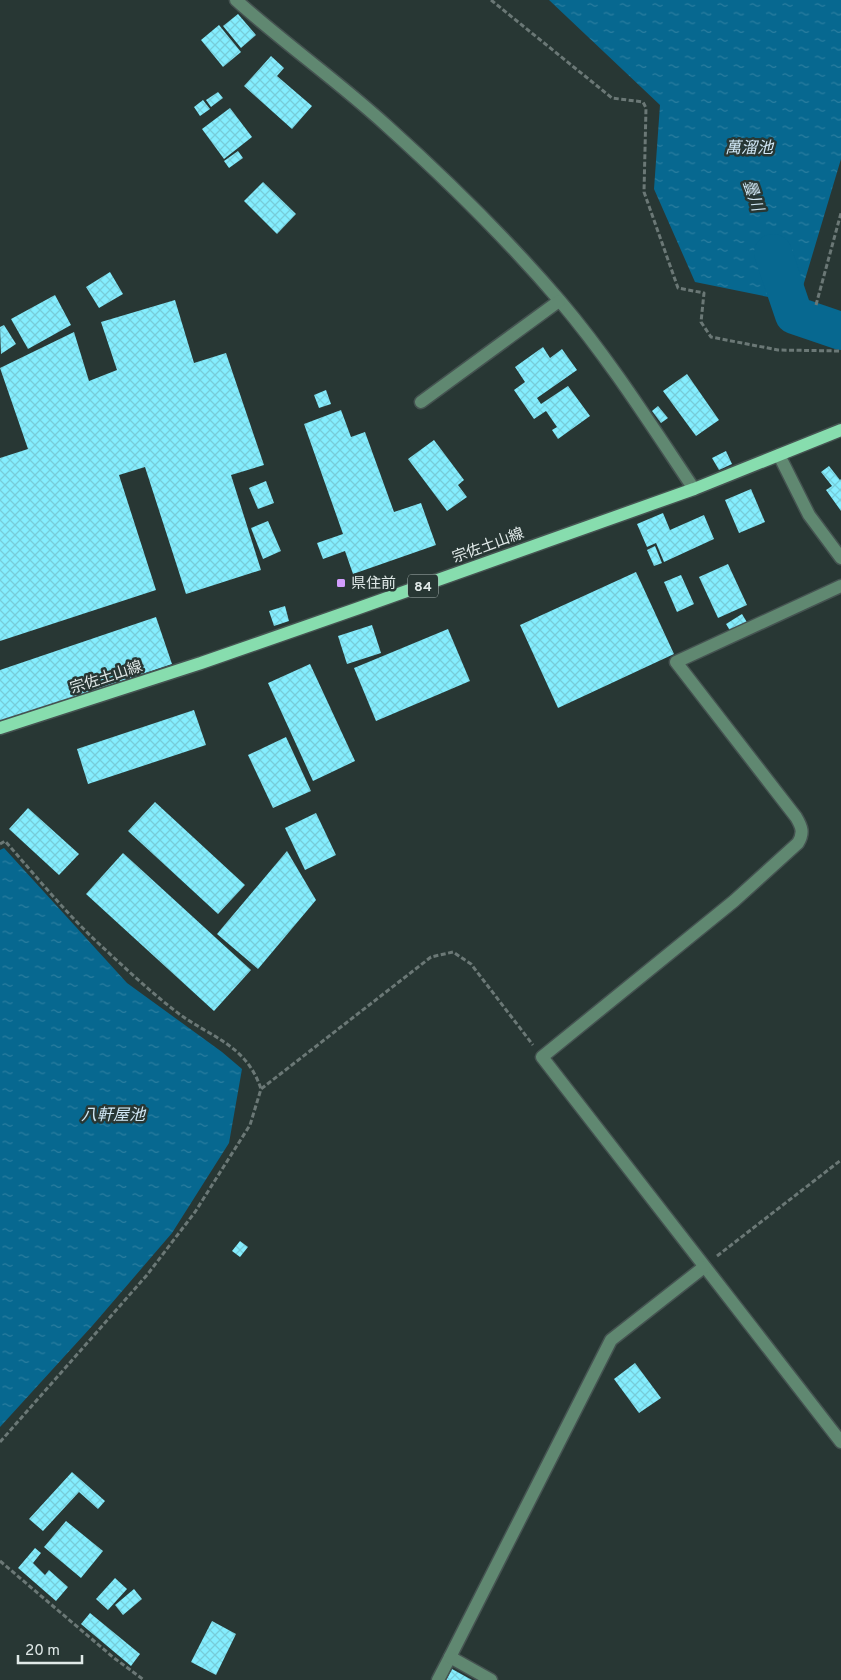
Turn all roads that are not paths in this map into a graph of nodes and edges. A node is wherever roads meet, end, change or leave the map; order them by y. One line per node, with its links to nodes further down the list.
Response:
1 (236, 0): 2 (street)
2 (559, 301): 3 (street); 6 (street)
3 (421, 402)
4 (841, 430): 5 (main road, 宗佐土山線 / 84)
5 (780, 455): 6 (main road, 宗佐土山線 / 84); 7 (street)
6 (694, 489): 9 (main road, 宗佐土山線 / 84)
7 (841, 558)
8 (841, 586): 10 (street)
9 (0, 728)
10 (704, 1266): 11 (street); 12 (street)
11 (841, 1442)
12 (450, 1657): 13 (street); 14 (street)
13 (438, 1680)
14 (491, 1680)

